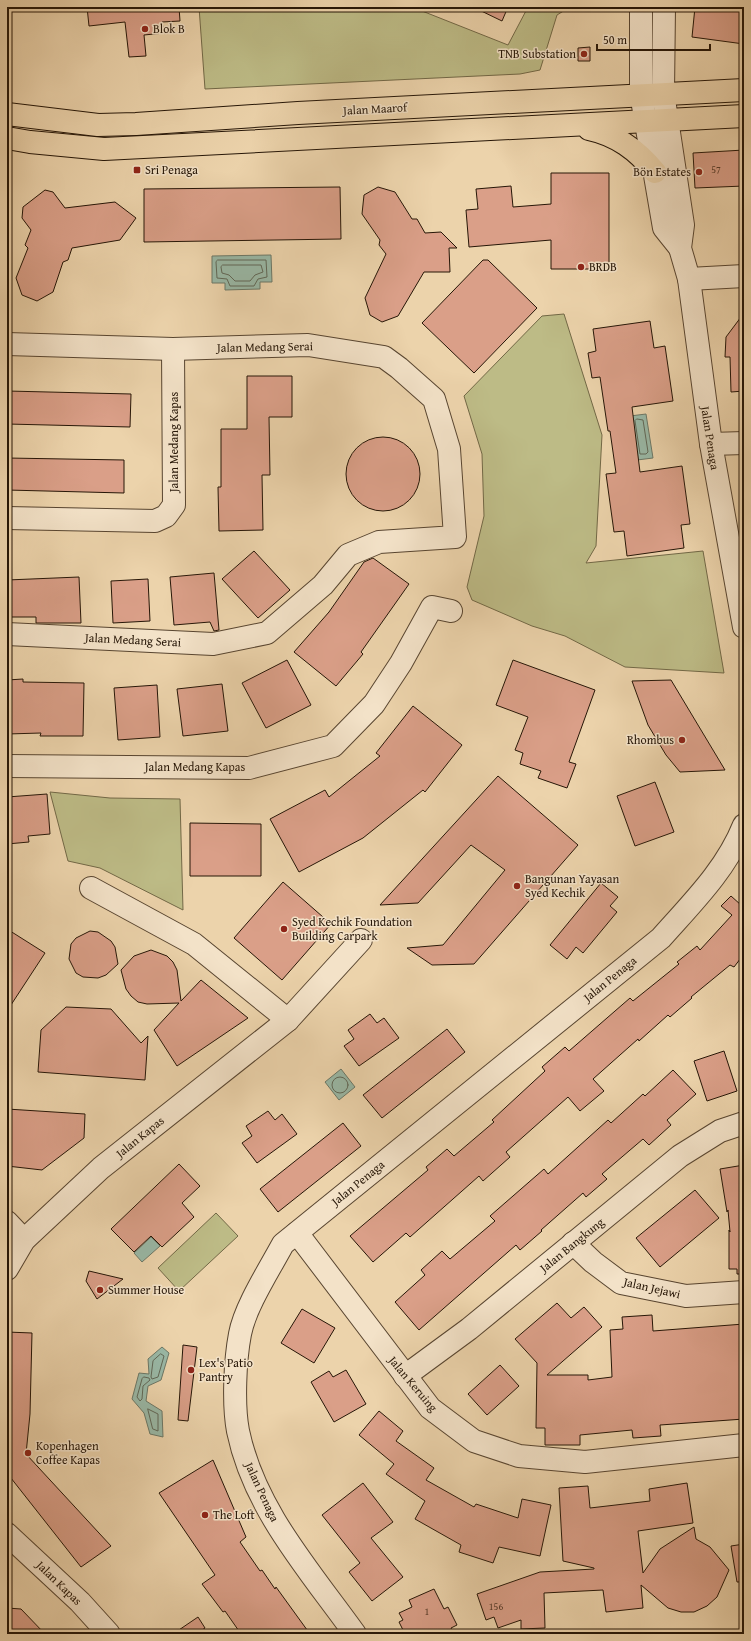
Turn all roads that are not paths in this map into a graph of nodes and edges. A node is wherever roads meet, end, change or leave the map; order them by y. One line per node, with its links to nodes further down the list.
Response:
1 (641, 7): 5 (street)
2 (664, 7): 4 (street)
3 (744, 90): 4 (main road, Jalan Maarof)
4 (663, 93): 5 (main road, Jalan Maarof); 8 (street)
5 (642, 94): 6 (main road, Jalan Maarof); 8 (street)
6 (7, 114)
7 (744, 116): 8 (main road)
8 (656, 120): 9 (main road); 11 (street, Jalan Penaga); 12 (street, Jalan Penaga)
9 (572, 126): 10 (main road); 11 (main road)
10 (7, 138)
11 (655, 172): 12 (street, Jalan Penaga)
12 (680, 248): 14 (street, Jalan Penaga)
13 (744, 276): 14 (street)
14 (689, 279): 18 (street, Jalan Penaga)
15 (7, 344): 16 (street, Jalan Medang Serai)
16 (173, 349): 19 (street, Jalan Medang Kapas); 22 (street, Jalan Medang Serai)
17 (744, 443): 18 (street)
18 (710, 444): 21 (street, Jalan Penaga)
19 (7, 518)
20 (451, 611): 23 (street, Jalan Medang Kapas)
21 (744, 627)
22 (7, 634)
23 (7, 766)
24 (744, 825): 30 (street, Jalan Penaga)
25 (91, 888): 27 (street)
26 (361, 940): 27 (street, Jalan Kapas)
27 (288, 1020): 31 (street, Jalan Kapas)
28 (744, 1123): 32 (street, Jalan Bangkung)
29 (7, 1222): 31 (street)
30 (297, 1233): 35 (street, Jalan Keruing); 39 (street, Jalan Penaga)
31 (24, 1240): 33 (street, Jalan Kapas)
32 (573, 1244): 34 (street, Jalan Jejawi); 35 (street, Jalan Bangkung)
33 (7, 1269)
34 (744, 1292)
35 (405, 1376): 36 (street, Jalan Keruing)
36 (744, 1445)
37 (7, 1534): 38 (street, Jalan Kapas)
38 (109, 1634)
39 (355, 1634)

